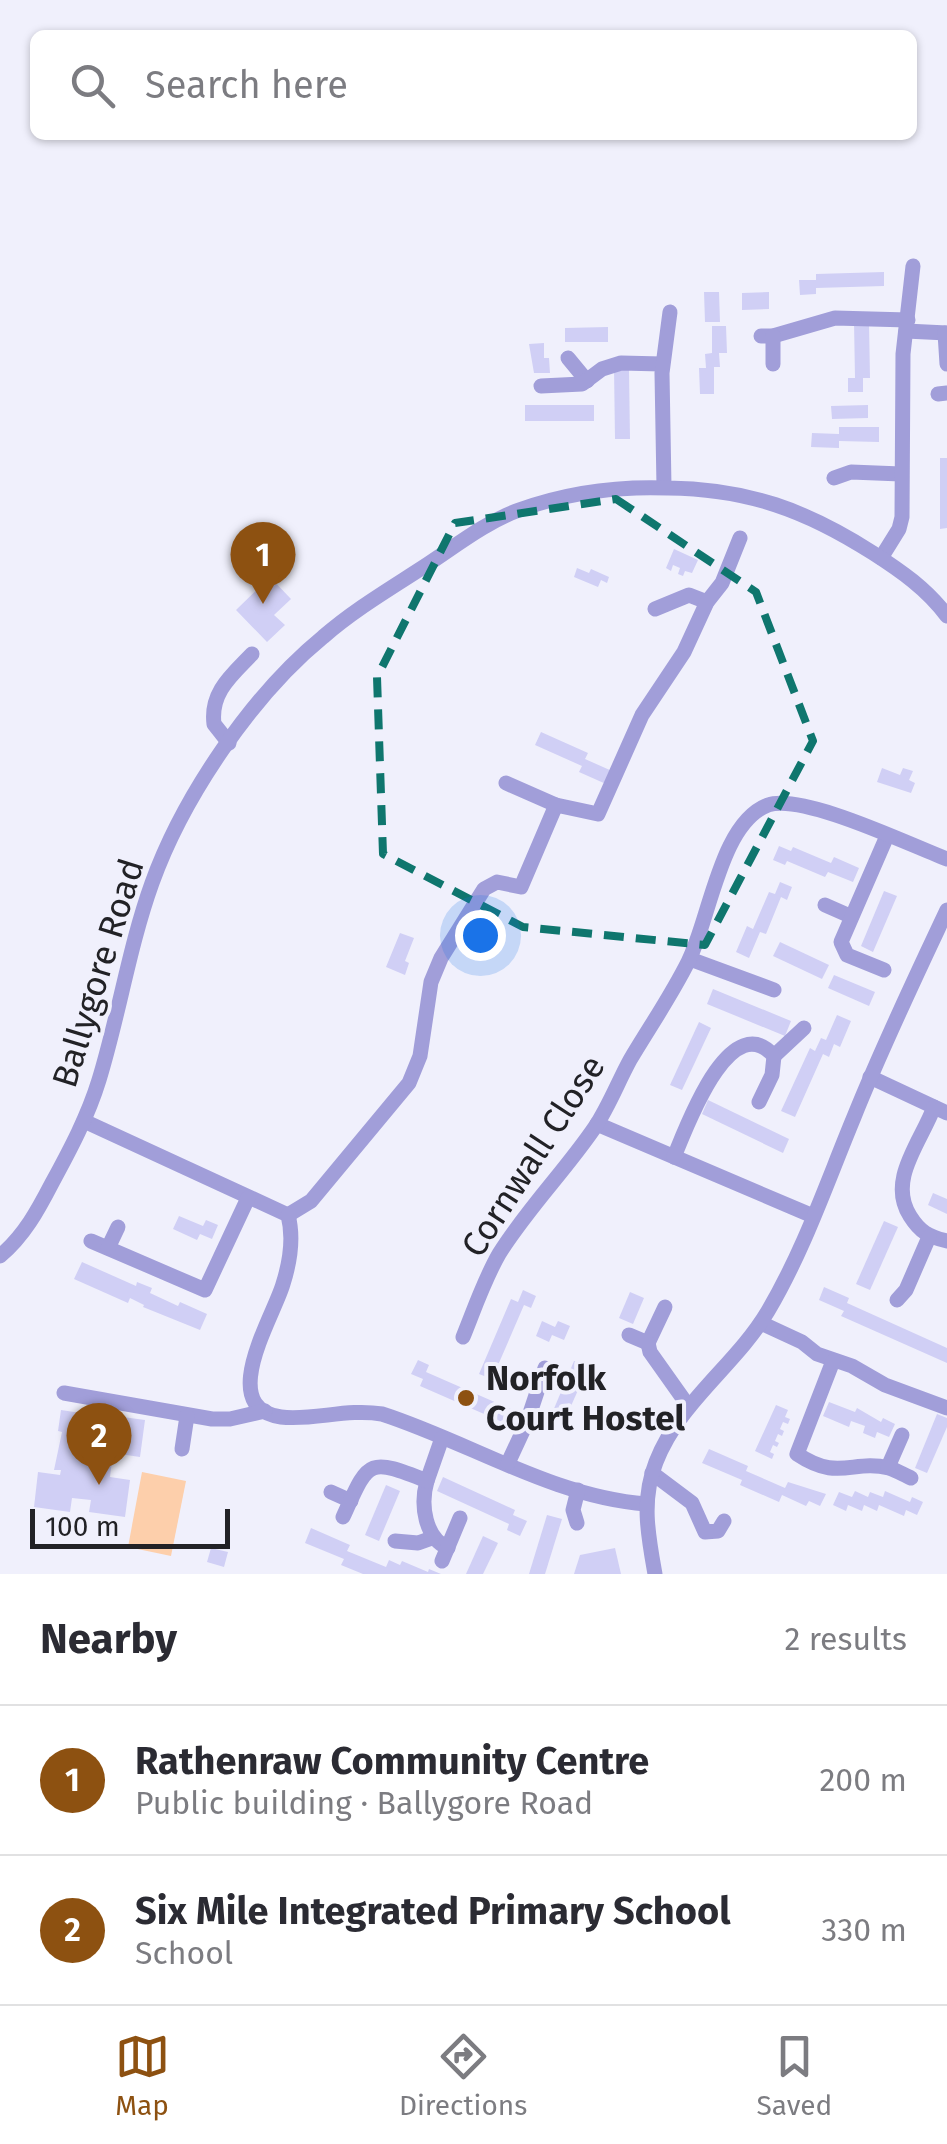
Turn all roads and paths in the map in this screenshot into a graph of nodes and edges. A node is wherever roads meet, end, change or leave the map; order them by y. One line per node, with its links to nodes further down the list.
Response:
1 (913, 266): 3 (street)
2 (670, 312): 6 (street)
3 (907, 325): 4 (street); 7 (street); 11 (street)
4 (946, 333): 8 (street)
5 (568, 358): 9 (street)
6 (662, 364): 9 (street); 13 (street)
7 (772, 364)
8 (947, 364)
9 (587, 381): 10 (street)
10 (541, 386)
11 (901, 474): 12 (street); 15 (street)
12 (834, 478)
13 (664, 488): 15 (street, Ballygore Road); 20 (street, Ballygore Road)
14 (740, 538): 16 (street)
15 (881, 558): 18 (street, Ballygore Road)
16 (707, 602): 17 (street); 22 (street)
17 (655, 609)
18 (947, 616)
19 (252, 654): 20 (street)
20 (229, 743): 36 (street, Ballygore Road)
21 (506, 783): 22 (street)
22 (556, 805): 40 (street)
23 (887, 836): 24 (street, Cornwall Close); 27 (street); 28 (street, Cornwall Close)
24 (947, 859)
25 (825, 905): 27 (street)
26 (947, 910): 33 (street)
27 (850, 916): 29 (street)
28 (690, 959): 30 (street); 37 (street, Cornwall Close)
29 (884, 970)
30 (774, 990)
31 (804, 1028): 32 (street)
32 (774, 1056): 34 (street); 38 (street)
33 (870, 1077): 35 (street); 41 (street)
34 (759, 1102)
35 (940, 1110): 43 (street)
36 (84, 1121): 39 (street, Ballygore Road); 47 (street, Ballygore Road)
37 (597, 1124): 38 (street); 52 (street, Cornwall Close)
38 (674, 1157): 41 (street)
39 (248, 1198): 40 (street, Ballygore Road); 46 (street)
40 (288, 1215): 59 (street)
41 (813, 1216): 50 (street)
42 (118, 1226): 46 (street)
43 (928, 1237): 45 (street); 48 (street)
44 (91, 1241): 46 (street)
45 (947, 1241)
46 (108, 1248)
47 (0, 1256)
48 (922, 1300)
49 (665, 1307): 53 (street)
50 (760, 1323): 54 (street); 57 (street)
51 (629, 1335): 53 (street)
52 (463, 1337)
53 (648, 1343): 57 (street)
54 (833, 1361): 58 (street); 65 (street)
55 (545, 1368): 64 (street)
56 (64, 1393): 60 (street)
57 (689, 1407): 66 (street)
58 (947, 1408)
59 (264, 1411): 60 (street); 62 (street)
60 (187, 1416): 63 (street)
61 (902, 1436): 65 (street)
62 (442, 1438): 64 (street); 68 (street)
63 (182, 1449)
64 (508, 1464): 69 (street)
65 (888, 1467): 67 (street)
66 (652, 1474): 72 (street); 75 (street)
67 (911, 1478)
68 (427, 1481): 71 (street); 77 (street)
69 (578, 1490): 72 (street); 76 (street)
70 (331, 1492): 71 (street)
71 (351, 1501): 73 (street)
72 (646, 1504): 79 (street)
73 (344, 1517)
74 (460, 1518): 77 (street)
75 (724, 1522)
76 (577, 1523)
77 (432, 1538): 78 (street)
78 (394, 1541)
79 (656, 1574)

